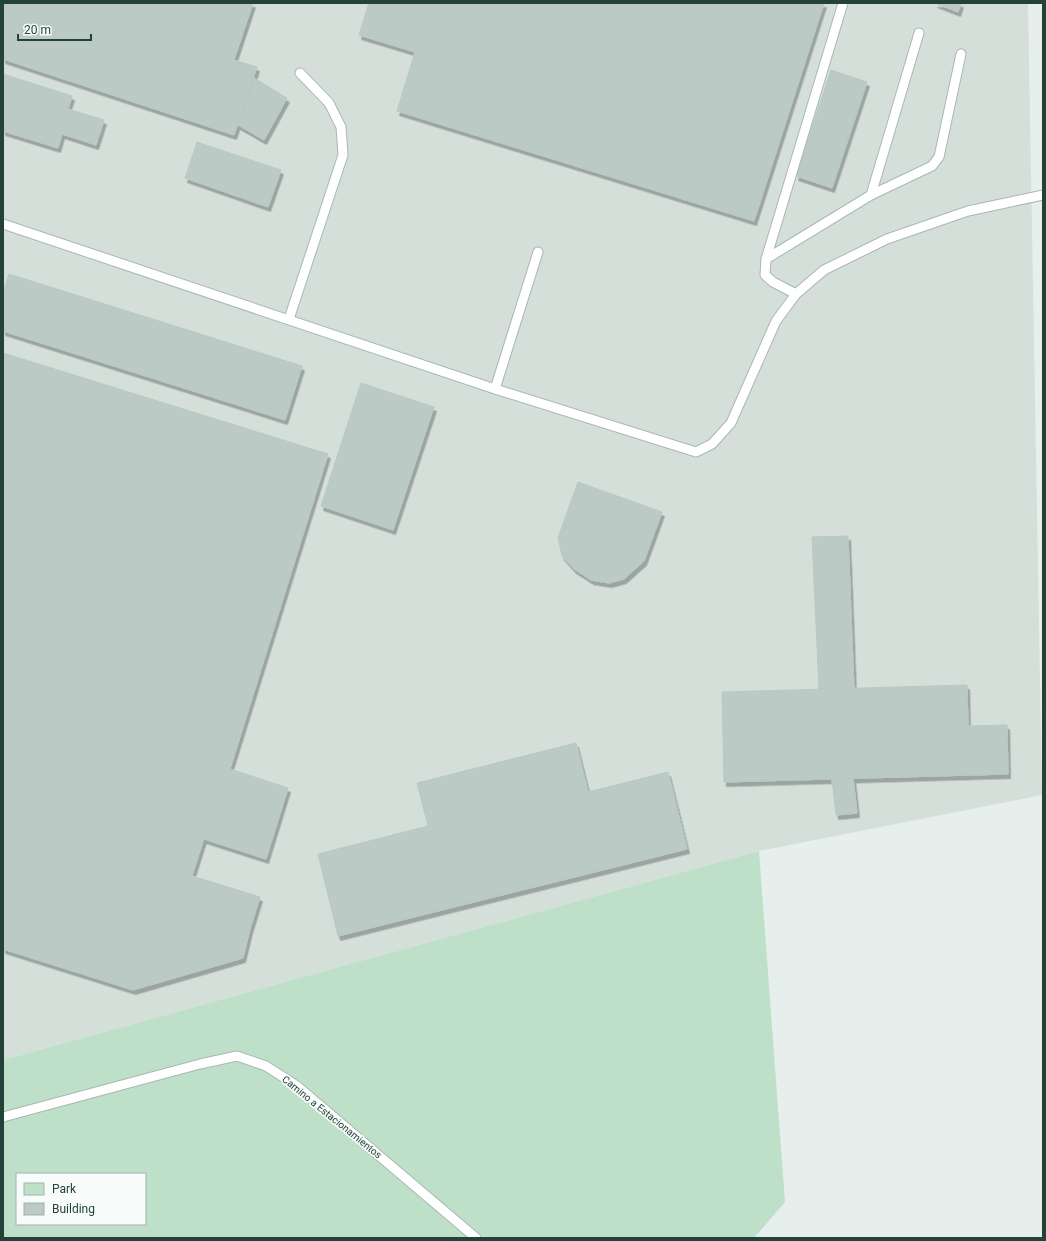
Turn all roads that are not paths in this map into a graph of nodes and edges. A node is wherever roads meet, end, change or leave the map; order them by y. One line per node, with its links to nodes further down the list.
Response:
1 (843, 3): 9 (lane)
2 (919, 33): 5 (lane)
3 (960, 54): 5 (lane)
4 (300, 73): 11 (lane)
5 (871, 195): 9 (lane)
6 (1043, 195): 10 (lane)
7 (3, 224): 11 (lane)
8 (538, 252): 12 (lane)
9 (766, 259): 10 (lane)
10 (796, 294): 12 (lane)
11 (289, 319): 12 (lane)
12 (495, 389)
13 (3, 1117): 14 (lane, Camino a Estacionamientos)
14 (476, 1238)

